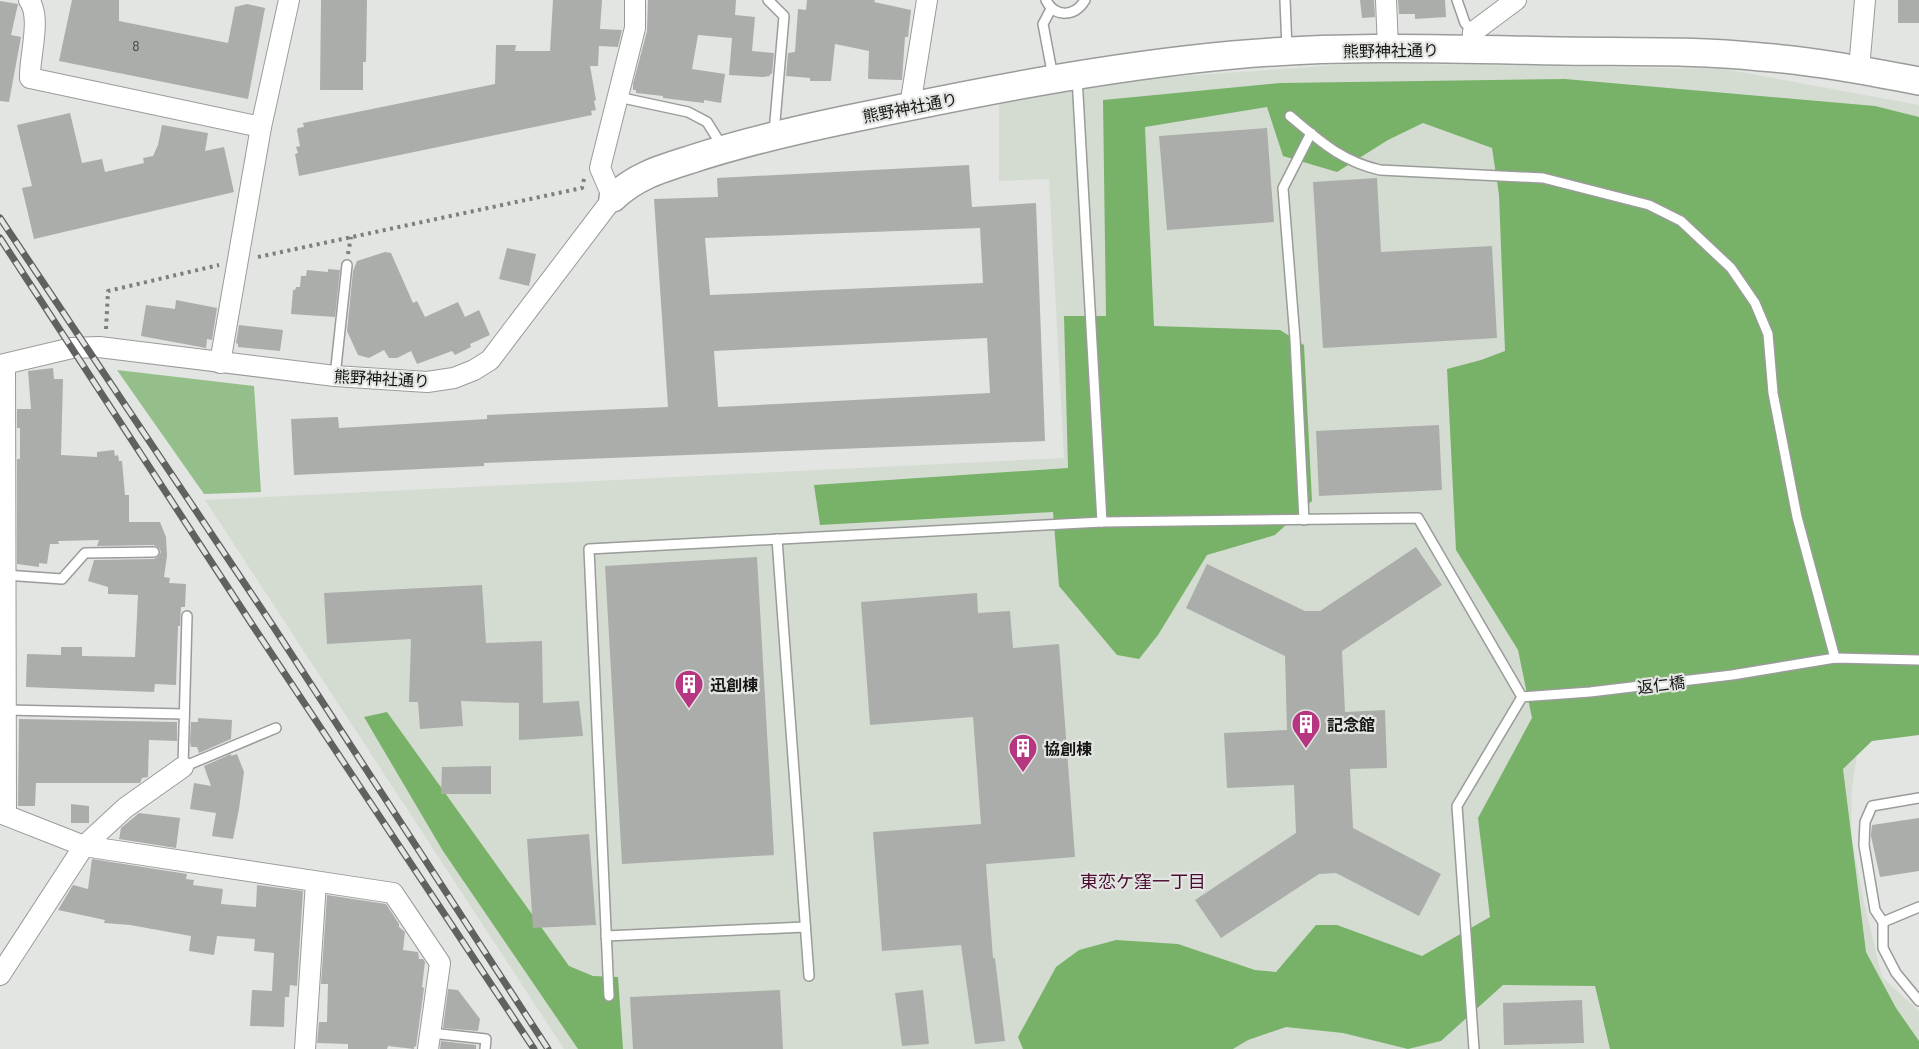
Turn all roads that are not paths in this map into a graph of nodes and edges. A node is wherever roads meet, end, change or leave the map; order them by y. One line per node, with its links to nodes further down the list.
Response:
1 (29, 0): 22 (street)
2 (289, 0): 22 (street)
3 (634, 0): 19 (street)
4 (768, 0): 24 (lane)
5 (927, 0): 20 (street)
6 (1085, 0): 12 (lane)
7 (1285, 0): 15 (lane)
8 (1386, 0): 14 (street)
9 (1457, 0): 13 (lane)
10 (1516, 0): 13 (street)
11 (1865, 0): 16 (street)
12 (1049, 4): 17 (lane)
13 (1472, 41): 14 (main road, 熊野神社通り); 16 (main road, 熊野神社通り)
14 (1388, 48): 15 (main road, 熊野神社通り)
15 (1287, 52): 17 (main road, 熊野神社通り)
16 (1859, 69): 18 (main road, 熊野神社通り)
17 (1065, 77): 20 (main road, 熊野神社通り); 32 (lane)
18 (1919, 81)
19 (618, 98): 25 (lane); 26 (street)
20 (910, 106): 24 (main road, 熊野神社通り)
21 (1290, 116): 23 (lane)
22 (261, 128): 28 (street)
23 (1311, 133): 31 (lane); 37 (lane)
24 (774, 135): 25 (main road, 熊野神社通り)
25 (724, 148): 26 (main road, 熊野神社通り)
26 (612, 198): 30 (street, 熊野神社通り)
27 (347, 265): 30 (lane)
28 (220, 363): 29 (street, 熊野神社通り); 30 (street, 熊野神社通り)
29 (3, 365): 35 (street)
30 (335, 376)
31 (1304, 520): 32 (lane); 39 (lane)
32 (1102, 522): 33 (lane)
33 (777, 539): 50 (lane); 51 (lane)
34 (154, 552): 35 (lane)
35 (3, 575): 40 (street)
36 (187, 616): 41 (lane)
37 (1835, 658): 38 (lane, 返仁橋); 39 (lane, 返仁橋)
38 (1919, 660)
39 (1522, 697): 59 (lane)
40 (7, 710): 41 (lane); 45 (street)
41 (184, 714): 43 (lane)
42 (276, 728): 43 (lane)
43 (183, 767): 46 (street)
44 (1919, 798): 49 (lane)
45 (3, 814): 46 (street)
46 (84, 846): 47 (street); 52 (street)
47 (316, 882): 56 (street); 57 (street)
48 (1919, 907): 49 (lane)
49 (1882, 922): 55 (lane)
50 (805, 927): 51 (lane); 53 (lane)
51 (606, 936): 54 (lane)
52 (0, 975)
53 (809, 976)
54 (609, 996)
55 (1919, 1001)
56 (430, 1041): 58 (lane)
57 (305, 1049)
58 (485, 1049)
59 (1474, 1049)

